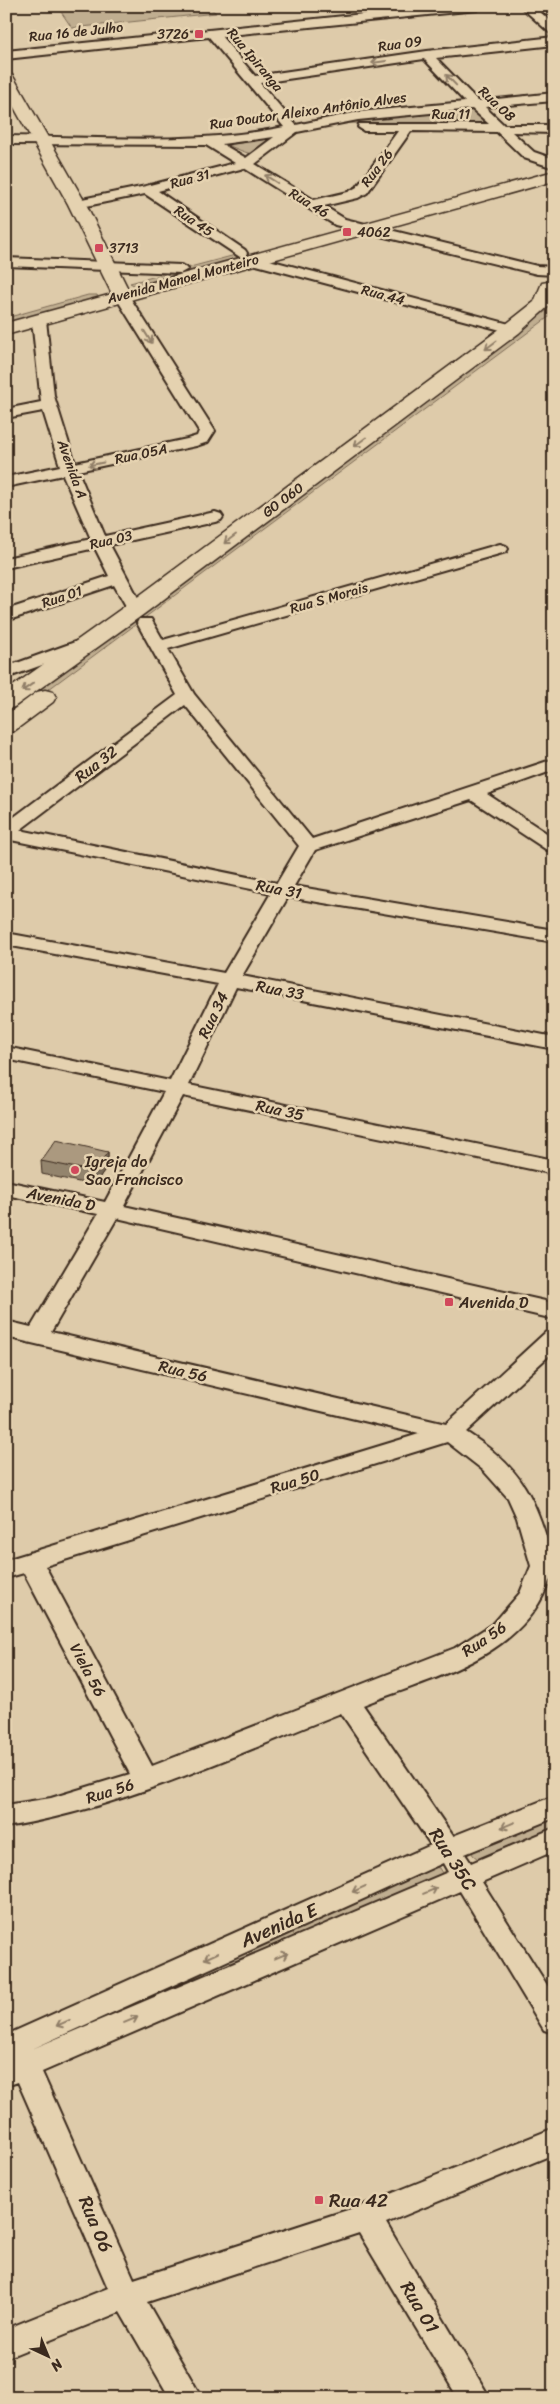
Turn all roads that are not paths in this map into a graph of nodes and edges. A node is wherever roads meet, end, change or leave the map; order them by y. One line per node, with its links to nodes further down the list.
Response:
1 (477, 6): 3 (street, Rua 16 de Julho)
2 (526, 6): 4 (street)
3 (428, 9): 5 (street, Rua 16 de Julho)
4 (554, 30)
5 (212, 33): 7 (street, Rua 16 de Julho); 10 (street, Rua Ipiranga)
6 (554, 41): 8 (street, Rua 09)
7 (6, 55)
8 (427, 55): 10 (street, Rua 09, one-way to 10); 12 (street, Rua 08, one-way to 8)
9 (6, 78): 18 (main road)
10 (252, 80): 14 (street, Rua Ipiranga)
11 (554, 97): 12 (street, Rua Doutor Aleixo Antônio Alves)
12 (475, 105): 13 (street, Rua Doutor Aleixo Antônio Alves); 16 (street, Rua 08)
13 (318, 124): 14 (street, Rua Doutor Aleixo Antônio Alves); 15 (street, Rua 11)
14 (293, 129): 20 (street, Rua Doutor Aleixo Antônio Alves); 21 (street, Rua 31)
15 (406, 129): 16 (street, Rua 11); 26 (street, Rua 26)
16 (501, 129): 17 (street, Rua 11); 22 (street, Rua 08)
17 (554, 129)
18 (41, 139): 19 (street, Rua Doutor Aleixo Antônio Alves); 20 (street, Rua Doutor Aleixo Antônio Alves); 25 (main road)
19 (6, 140)
20 (209, 141): 21 (street, Rua 46)
21 (246, 164): 24 (street, Rua 31); 26 (street, Rua 46, one-way to 21)
22 (554, 164)
23 (554, 176): 27 (main road, Avenida Manoel Monteiro)
24 (147, 190): 25 (street, Rua 31); 28 (street, Rua 45)
25 (77, 204): 30 (main road)
26 (311, 205): 27 (street, Rua 46)
27 (359, 228): 28 (main road, Avenida Manoel Monteiro); 32 (street, Rua 46)
28 (256, 254): 31 (main road, Avenida Manoel Monteiro); 33 (main road, Avenida Manoel Monteiro); 38 (street, Rua 44)
29 (6, 262): 30 (street)
30 (107, 264): 31 (street); 33 (main road)
31 (181, 269): 33 (main road, Avenida Manoel Monteiro)
32 (549, 278): 38 (main road, GO 060)
33 (119, 291): 34 (main road, Avenida Manoel Monteiro); 35 (main road, Avenida Manoel Monteiro); 41 (street, Rua 05A, one-way to 41)
34 (6, 316)
35 (39, 320): 37 (main road, Avenida Manoel Monteiro); 39 (street, Avenida A)
36 (554, 320): 49 (main road, GO 060)
37 (6, 329)
38 (512, 330): 49 (main road, GO 060, one-way to 49)
39 (49, 405): 40 (street); 41 (street, Avenida A)
40 (6, 414)
41 (70, 469): 42 (street, Rua 05A); 44 (street, Avenida A)
42 (6, 482)
43 (215, 517): 44 (street, Rua 03)
44 (100, 543): 46 (street, Rua 03); 47 (street, Avenida A)
45 (500, 549): 51 (street, Rua S Morais)
46 (6, 563)
47 (118, 578): 48 (street, Rua 01); 49 (street, Avenida A)
48 (6, 616)
49 (141, 616): 50 (main road, GO 060); 51 (street, Avenida A); 55 (main road, GO 060)
50 (88, 642): 52 (street); 54 (main road, GO 060, one-way to 54)
51 (158, 647): 53 (street, Avenida A)
52 (6, 673)
53 (186, 696): 58 (street, Rua 32); 59 (street, Avenida A)
54 (6, 702)
55 (6, 726)
56 (554, 764): 57 (street)
57 (473, 793): 59 (street); 60 (street)
58 (6, 833): 61 (street, Rua 31)
59 (308, 846): 61 (street, Rua 34)
60 (554, 846)
61 (283, 890): 62 (street, Rua 31); 64 (street, Rua 34)
62 (554, 936)
63 (6, 939): 64 (street, Rua 33)
64 (230, 980): 65 (street, Rua 33); 67 (street, Rua 34)
65 (554, 1043)
66 (6, 1053): 67 (street, Rua 35)
67 (177, 1088): 68 (street, Rua 35); 70 (street, Rua 34)
68 (554, 1167)
69 (6, 1188): 70 (street, Avenida D)
70 (111, 1210): 71 (street, Avenida D); 73 (street, Rua 34)
71 (554, 1311)
72 (6, 1329): 73 (street, Rua 56)
73 (37, 1336): 75 (street, Rua 56)
74 (554, 1338): 75 (street, Rua 50)
75 (450, 1433): 76 (street, Rua 50); 77 (street, Rua 56)
76 (30, 1561): 78 (street, Rua 50); 80 (street, Viela 56)
77 (549, 1567): 79 (street, Rua 56)
78 (6, 1569)
79 (346, 1700): 80 (street, Rua 56); 84 (street, Rua 35C)
80 (146, 1779): 82 (street, Rua 56)
81 (554, 1807): 84 (street, Avenida E, one-way to 84)
82 (6, 1816)
83 (554, 1839): 85 (street, Avenida E)
84 (448, 1849): 85 (street, Rua 35C); 87 (street, Avenida E, one-way to 87)
85 (465, 1876): 86 (street, Rua 35C); 87 (street, Avenida E, one-way to 85)
86 (554, 2021)
87 (12, 2055): 90 (street, Rua 06)
88 (554, 2141): 89 (street)
89 (366, 2217): 90 (street); 93 (street, Rua 01)
90 (126, 2295): 91 (street); 92 (street, Rua 06)
91 (6, 2344)
92 (186, 2398)
93 (475, 2398)

